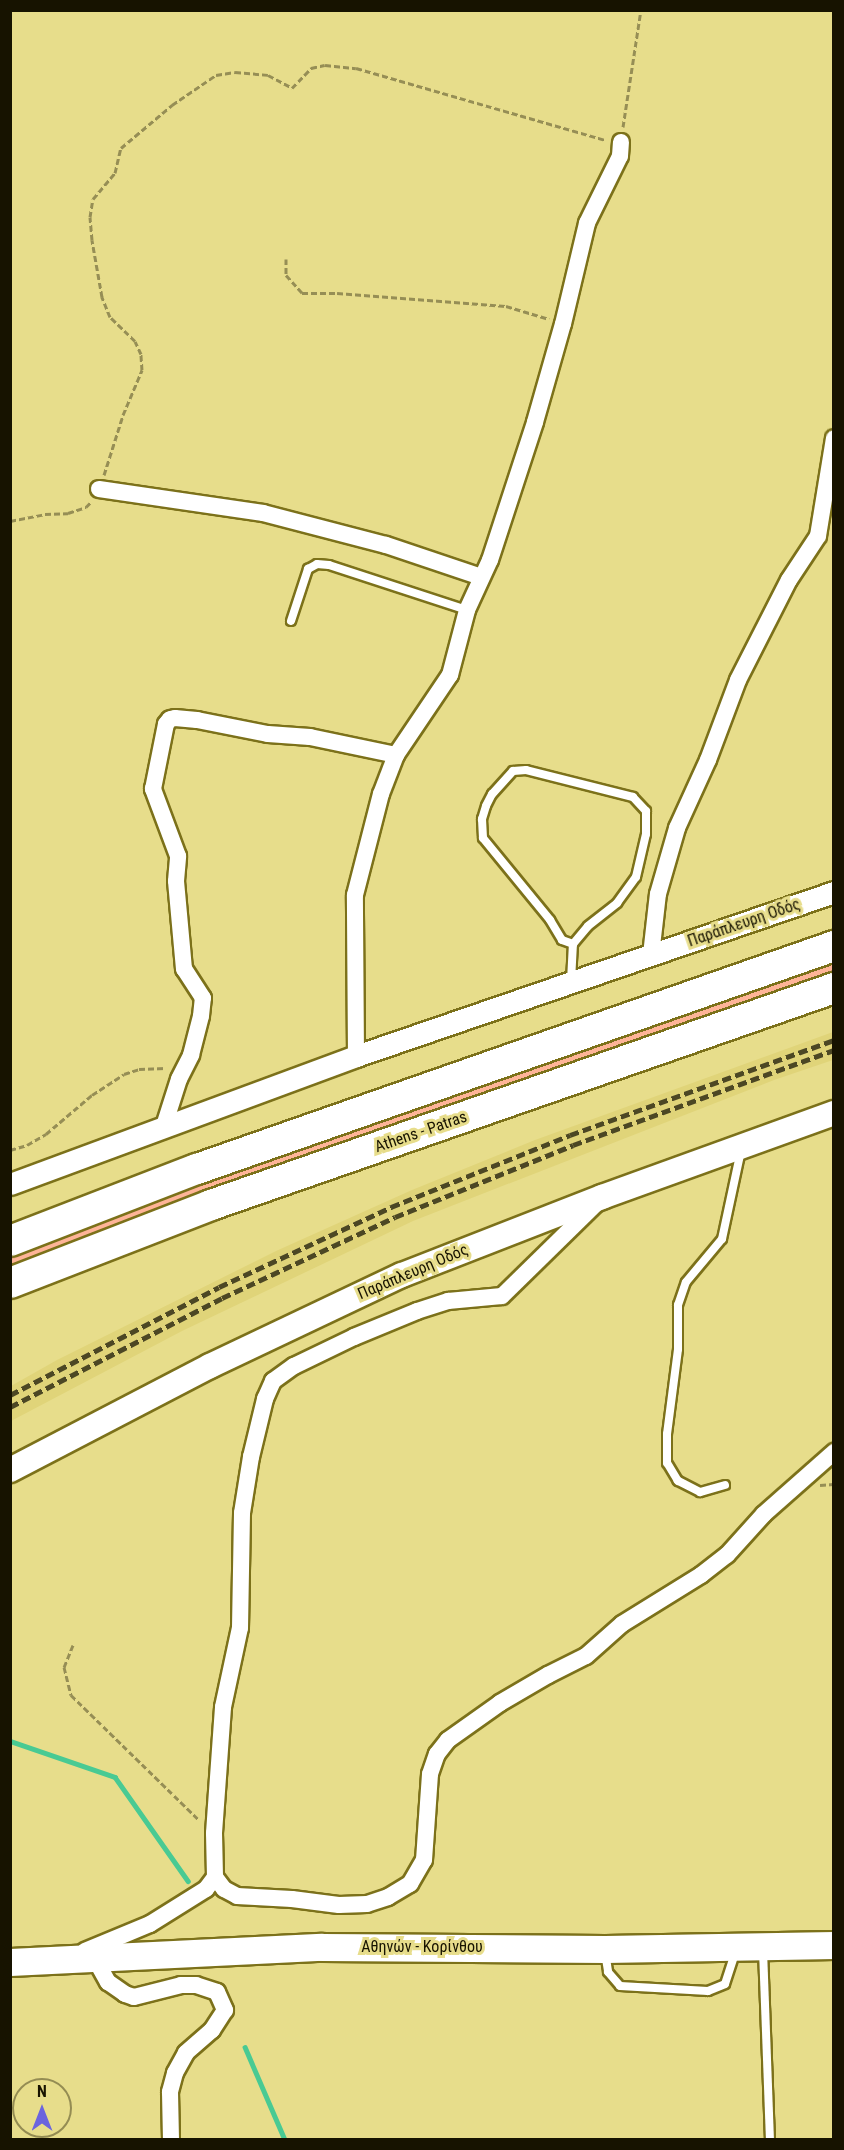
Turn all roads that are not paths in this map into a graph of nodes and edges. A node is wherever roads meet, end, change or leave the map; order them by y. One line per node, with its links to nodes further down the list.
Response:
1 (621, 142): 4 (street)
2 (834, 438): 11 (street)
3 (99, 489): 4 (street)
4 (481, 578): 5 (street)
5 (468, 610): 6 (lane); 7 (street)
6 (291, 621)
7 (396, 755): 14 (street); 16 (street)
8 (834, 892): 11 (street, Παράπλευρη Οδός)
9 (573, 944): 9 (lane); 12 (lane)
10 (834, 946): 20 (highway)
11 (651, 955): 12 (street, Παράπλευρη Οδός)
12 (571, 984): 14 (street, Παράπλευρη Οδός)
13 (834, 988): 21 (highway, Athens - Patras)
14 (356, 1056): 16 (street, Παράπλευρη Οδός)
15 (834, 1113): 17 (main road, Παράπλευρη Οδός)
16 (164, 1126): 18 (street, Παράπλευρη Οδός)
17 (742, 1147): 19 (main road, Παράπλευρη Οδός); 24 (lane)
18 (10, 1184)
19 (602, 1197): 23 (main road, Παράπλευρη Οδός); 25 (street)
20 (10, 1240)
21 (10, 1283)
22 (834, 1452): 25 (street)
23 (10, 1470)
24 (724, 1485)
25 (215, 1877): 30 (street)
26 (834, 1945): 27 (main road, Αθηνών - Κορίνθου)
27 (750, 1946): 28 (main road, Αθηνών - Κορίνθου); 28 (lane); 33 (lane)
28 (605, 1948): 29 (main road, Αθηνών - Κορίνθου)
29 (94, 1958): 30 (main road, Αθηνών - Κορίνθου); 32 (street)
30 (62, 1959): 31 (main road, Αθηνών - Κορίνθου)
31 (10, 1962)
32 (171, 2139)
33 (770, 2139)

